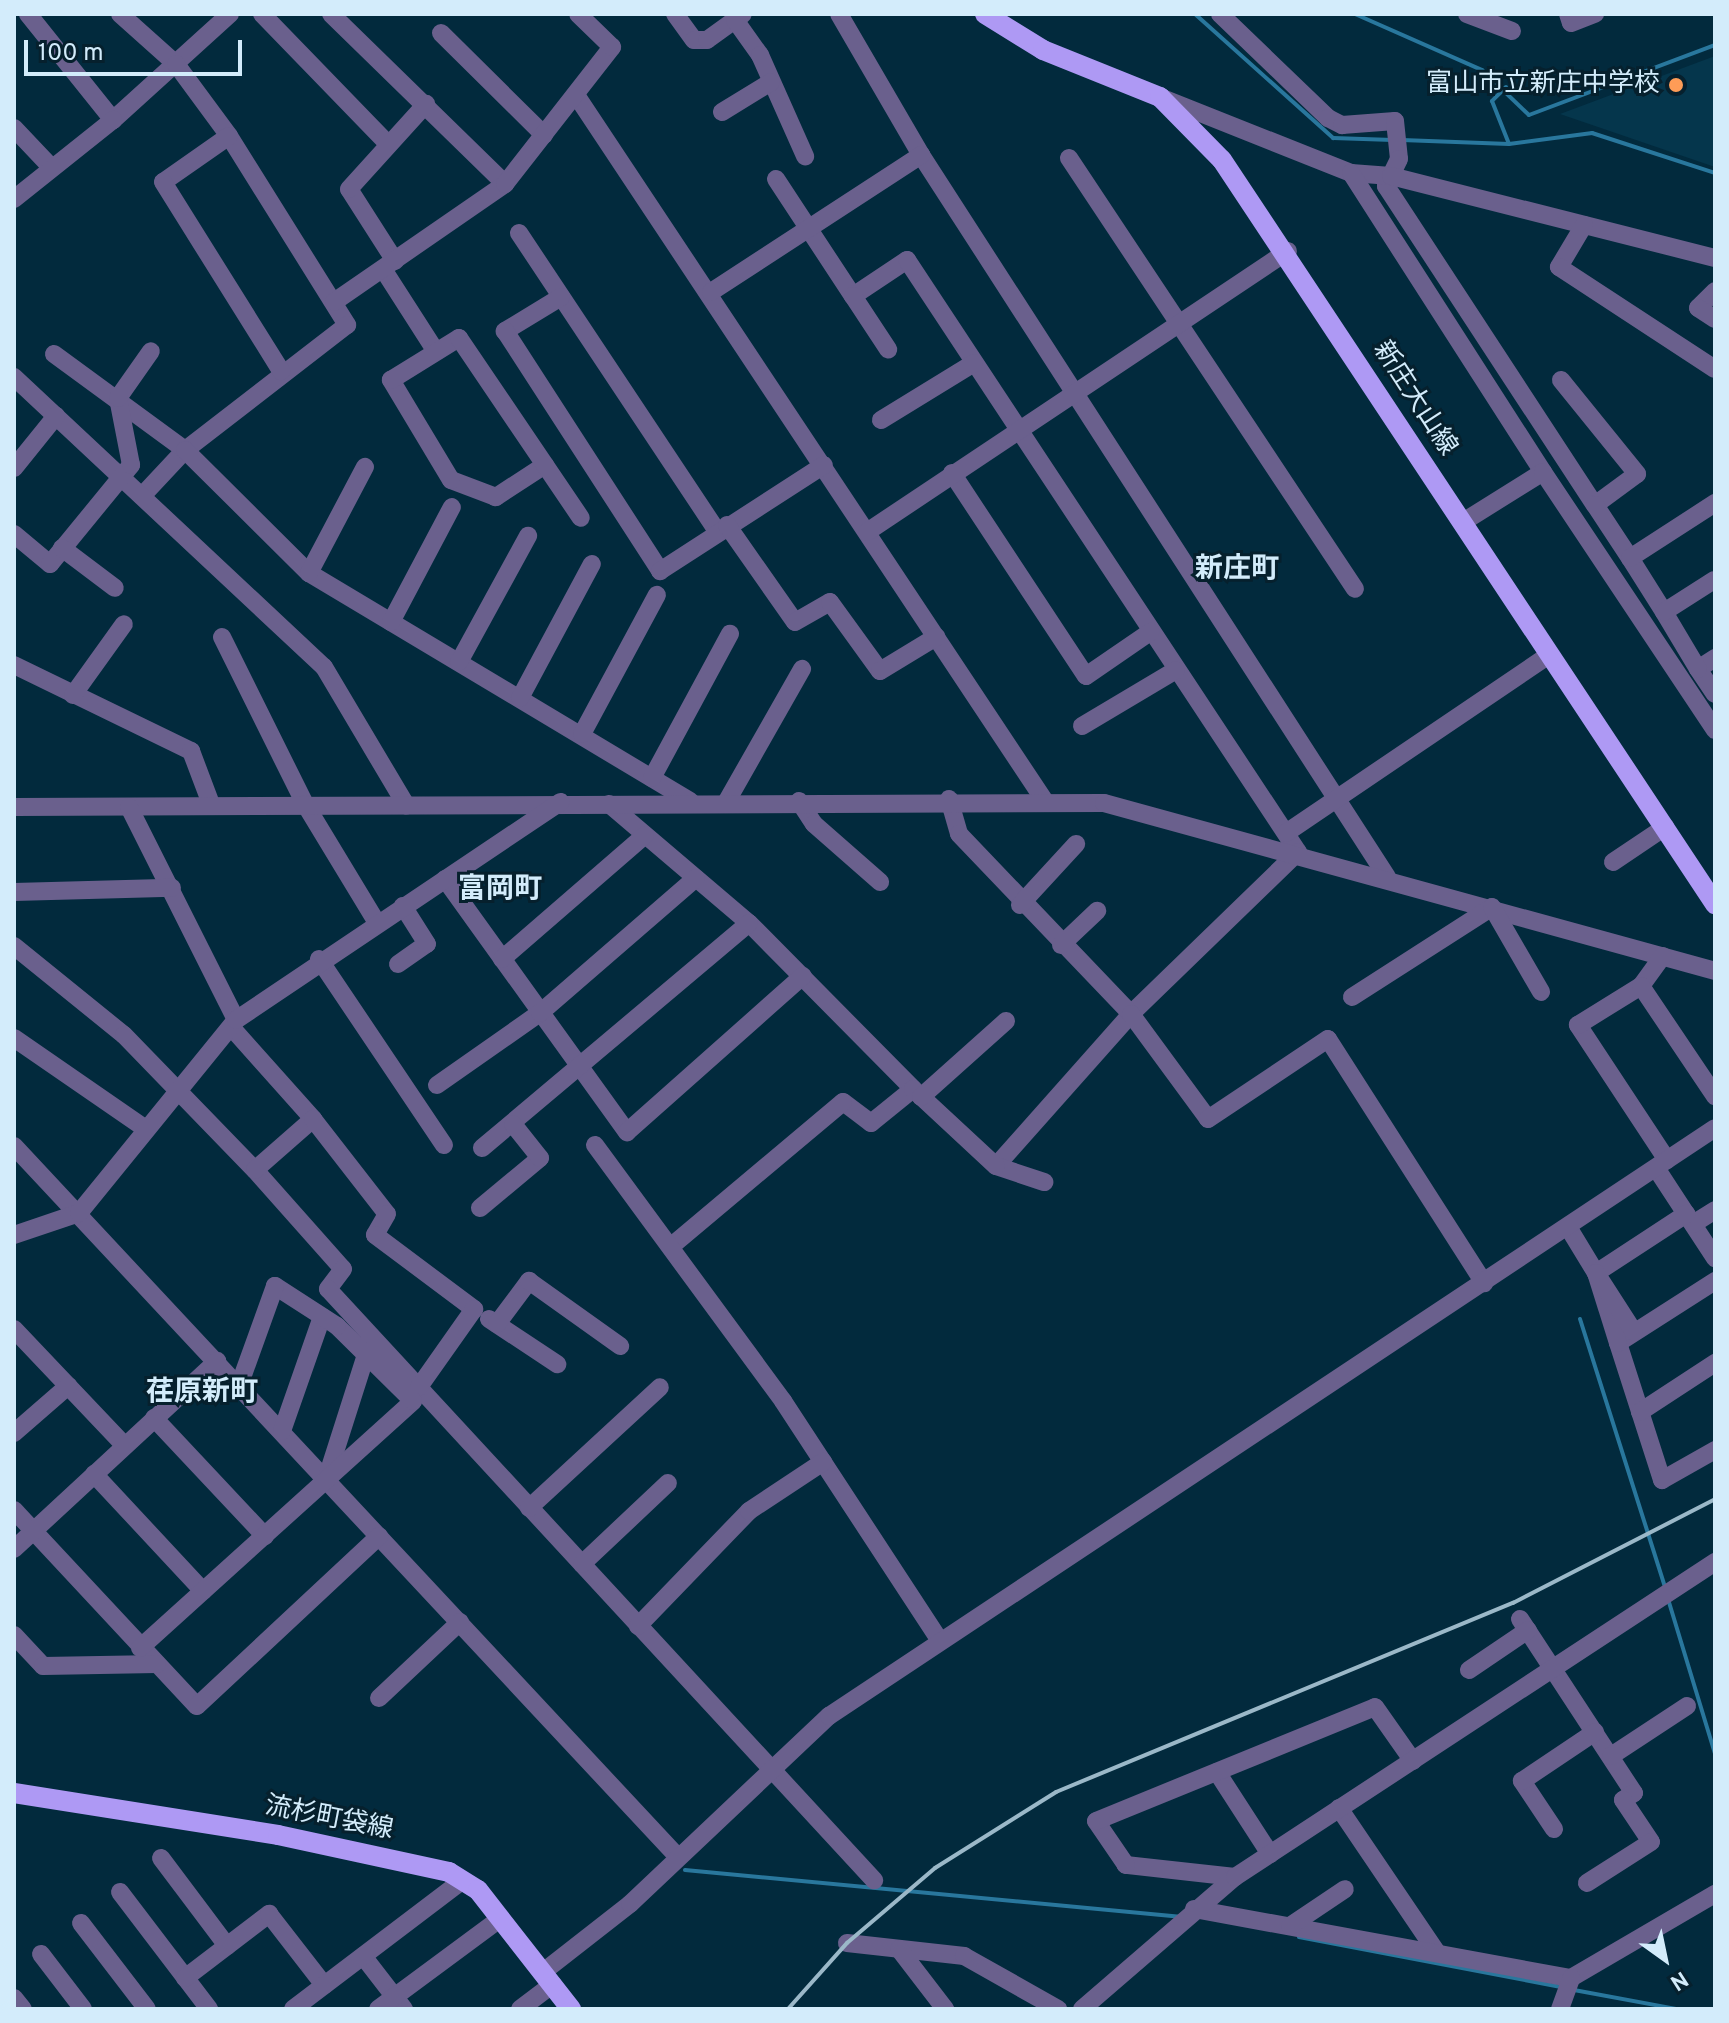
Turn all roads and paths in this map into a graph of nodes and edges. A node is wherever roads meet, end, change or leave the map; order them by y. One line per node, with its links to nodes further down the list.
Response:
1 (28, 14): 23 (street)
2 (120, 14): 17 (street)
3 (230, 14): 17 (street)
4 (262, 14): 27 (street)
5 (331, 14): 21 (street)
6 (578, 14): 19 (street)
7 (675, 14): 14 (street)
8 (839, 14): 28 (street)
9 (985, 14): 20 (main road, 新庄大山線)
10 (1220, 14): 32 (street)
11 (1467, 14): 15 (street)
12 (1568, 14): 13 (street)
13 (1595, 14)
14 (739, 17): 18 (street)
15 (1512, 31)
16 (441, 33): 25 (street)
17 (176, 64): 23 (street); 26 (street)
18 (771, 82): 22 (street); 29 (street)
19 (576, 95): 25 (street); 44 (street)
20 (1160, 97): 33 (street); 40 (main road, 新庄大山線)
21 (426, 104): 27 (street); 35 (street)
22 (722, 112)
23 (113, 120): 31 (street)
24 (14, 128): 31 (street)
25 (544, 135): 35 (street)
26 (229, 136): 47 (street); 56 (street)
27 (387, 143): 42 (street)
28 (921, 155): 38 (street); 59 (street)
29 (805, 156)
30 (1069, 158): 49 (street)
31 (49, 165): 36 (street)
32 (1395, 168): 33 (street); 37 (street); 74 (street)
33 (1351, 173): 69 (street)
34 (776, 179): 38 (street)
35 (505, 184): 42 (street)
36 (14, 199)
37 (1584, 225): 41 (street); 55 (street)
38 (808, 229): 44 (street); 45 (street)
39 (519, 233): 46 (street)
40 (1288, 251): 49 (street); 77 (main road, 新庄大山線)
41 (1715, 258)
42 (389, 265): 47 (street); 51 (street)
43 (1715, 291): 48 (street)
44 (711, 292): 66 (street)
45 (853, 296): 50 (street); 54 (street)
46 (561, 297): 78 (street); 78 (street)
47 (334, 302): 56 (street)
48 (1715, 319)
49 (1178, 322): 59 (street); 88 (street)
50 (888, 349)
51 (435, 350): 65 (street); 65 (street)
52 (151, 351): 60 (street)
53 (54, 354): 60 (street)
54 (974, 363): 62 (street); 63 (street)
55 (1715, 369)
56 (281, 371): 64 (street)
57 (15, 380): 61 (street)
58 (1561, 380): 74 (street)
59 (1076, 388): 63 (street); 111 (street)
60 (118, 398): 64 (street); 71 (street)
61 (56, 416): 68 (street); 71 (street)
62 (881, 420)
63 (1017, 428): 70 (street); 93 (street)
64 (185, 450): 72 (street); 85 (street)
65 (545, 465): 76 (street)
66 (824, 465): 78 (street); 79 (street)
67 (365, 467): 85 (street)
68 (14, 468)
69 (1543, 472): 77 (street); 108 (street)
70 (952, 473): 79 (street); 93 (street)
71 (120, 478): 72 (street); 82 (street)
72 (142, 496): 121 (street)
73 (1715, 503): 83 (street)
74 (1595, 505): 83 (street)
75 (452, 507): 91 (street)
76 (581, 518)
77 (1463, 522): 97 (main road, 新庄大山線)
78 (722, 528): 96 (street)
79 (867, 532): 96 (street)
80 (14, 534): 82 (street)
81 (528, 536): 99 (street)
82 (62, 548): 87 (street)
83 (1630, 558): 90 (street)
84 (592, 564): 106 (street)
85 (309, 573): 91 (street)
86 (1714, 580): 90 (street)
87 (115, 588)
88 (1355, 589)
89 (657, 595): 109 (street)
90 (1664, 612): 102 (street)
91 (391, 622): 99 (street)
92 (124, 624): 105 (street)
93 (1150, 632): 103 (street)
94 (730, 634): 110 (street)
95 (222, 637): 119 (street)
96 (936, 637): 113 (street)
97 (1549, 655): 111 (street); 124 (main road, 新庄大山線)
98 (1715, 658): 102 (street)
99 (459, 662): 106 (street)
100 (14, 665): 105 (street)
101 (802, 669): 115 (street)
102 (1698, 669): 104 (street)
103 (1176, 670): 107 (street); 125 (street)
104 (1715, 694)
105 (73, 695): 118 (street)
106 (520, 698): 109 (street)
107 (1082, 726)
108 (1715, 730)
109 (582, 734): 110 (street)
110 (652, 778): 114 (street)
111 (1340, 796): 125 (street); 130 (street)
112 (949, 799): 113 (street); 116 (street); 137 (street)
113 (1044, 800): 128 (street)
114 (690, 801): 115 (street); 120 (street)
115 (727, 801): 116 (street)
116 (799, 801): 133 (street)
117 (560, 802): 120 (street); 121 (street); 132 (street)
118 (211, 804): 119 (street); 123 (street)
119 (305, 804): 121 (street); 141 (street)
120 (609, 804): 126 (street)
121 (406, 805)
122 (14, 807): 123 (street)
123 (129, 807): 134 (street)
124 (1665, 827): 129 (street); 136 (main road, 新庄大山線)
125 (1286, 833): 128 (street)
126 (645, 835): 131 (street); 147 (street)
127 (1076, 844): 137 (street)
128 (1298, 852): 130 (street); 155 (street)
129 (1613, 862)
130 (1387, 877): 139 (street)
131 (696, 878): 142 (street); 154 (street)
132 (445, 879): 138 (street); 147 (street)
133 (880, 882)
134 (172, 888): 135 (street); 157 (street)
135 (14, 892)
136 (1712, 894)
137 (1020, 905): 143 (street)
138 (403, 906): 141 (street); 148 (street)
139 (1492, 907): 145 (street); 152 (street); 153 (street)
140 (1097, 911): 143 (street)
141 (377, 923): 146 (street)
142 (749, 923): 150 (street); 159 (street)
143 (1061, 945): 155 (street)
144 (14, 946): 161 (street)
145 (1663, 956): 149 (street); 151 (street)
146 (319, 959): 157 (street); 168 (street)
147 (502, 959): 154 (street)
148 (398, 964)
149 (1715, 971)
150 (803, 976): 159 (street); 162 (street)
151 (1641, 986): 163 (street); 172 (street)
152 (1541, 992)
153 (1352, 997)
154 (540, 1013): 159 (street); 160 (street)
155 (1131, 1014): 173 (street); 186 (street)
156 (1006, 1021): 162 (street)
157 (234, 1024): 161 (street); 164 (street)
158 (14, 1038): 167 (street)
159 (580, 1072): 165 (street)
160 (437, 1085)
161 (178, 1090): 167 (street); 174 (street)
162 (917, 1093): 173 (street); 182 (street)
163 (1715, 1096)
164 (313, 1119): 174 (street); 187 (street)
165 (513, 1124): 171 (street); 176 (street)
166 (1715, 1128): 172 (street)
167 (146, 1129): 178 (street)
168 (444, 1145)
169 (595, 1145): 182 (street)
170 (14, 1146): 178 (street)
171 (482, 1148)
172 (1661, 1164): 179 (street); 180 (street)
173 (996, 1166): 175 (street)
174 (255, 1170): 200 (street)
175 (1044, 1182)
176 (480, 1208)
177 (1715, 1210): 179 (street)
178 (79, 1213): 181 (street); 194 (street)
179 (1690, 1219): 183 (street); 184 (street)
180 (1568, 1227): 184 (street); 186 (street)
181 (14, 1235)
182 (674, 1244): 207 (street)
183 (1715, 1258)
184 (1596, 1273): 191 (street)
185 (1715, 1281): 191 (street)
186 (1484, 1283): 223 (street)
187 (474, 1309): 189 (street); 200 (street)
188 (322, 1317): 193 (street); 197 (street); 203 (street)
189 (497, 1324): 192 (street); 196 (street)
190 (14, 1329): 198 (street)
191 (1626, 1338): 201 (street)
192 (620, 1346)
193 (366, 1355): 200 (street); 209 (street)
194 (217, 1361): 197 (street); 202 (street)
195 (1715, 1363): 201 (street)
196 (557, 1364)
197 (240, 1383): 203 (street)
198 (68, 1386): 204 (street); 205 (street)
199 (660, 1387): 211 (street)
200 (418, 1392): 209 (street); 211 (street)
201 (1640, 1412): 206 (street)
202 (154, 1418): 205 (street); 214 (street)
203 (282, 1431): 209 (street)
204 (14, 1433)
205 (125, 1446): 208 (street)
206 (1715, 1450)
207 (823, 1462): 221 (street); 223 (street)
208 (94, 1474): 213 (street); 219 (street)
209 (326, 1480): 214 (street); 215 (street)
210 (668, 1483): 218 (street)
211 (529, 1508): 218 (street)
212 (14, 1510): 213 (street)
213 (33, 1530): 216 (street); 224 (street)
214 (265, 1536): 219 (street)
215 (379, 1536): 220 (street); 225 (street)
216 (14, 1549)
217 (1715, 1562): 226 (street)
218 (582, 1564): 221 (street)
219 (203, 1591): 224 (street)
220 (460, 1622): 228 (street); 239 (street)
221 (638, 1626): 233 (street)
222 (14, 1635): 225 (street)
223 (940, 1641): 233 (street)
224 (140, 1648): 225 (street)
225 (157, 1664)
226 (1553, 1669): 227 (street); 230 (street); 232 (street)
227 (1469, 1670)
228 (379, 1698)
229 (1687, 1706): 231 (street)
230 (1595, 1732): 231 (street); 237 (street)
231 (1611, 1756): 244 (street)
232 (1413, 1761): 234 (street); 236 (street)
233 (770, 1769): 239 (street); 243 (street)
234 (1217, 1772): 238 (street); 241 (street)
235 (14, 1793): 242 (main road, 流杉町袋線)
236 (1339, 1808): 238 (street); 255 (street)
237 (1554, 1829)
238 (1270, 1854): 241 (street)
239 (678, 1857): 259 (street)
240 (161, 1858): 253 (street)
241 (1235, 1877): 248 (street)
242 (463, 1880): 249 (main road, 流杉町袋線); 257 (street)
243 (874, 1880)
244 (1587, 1883)
245 (1345, 1889): 251 (street)
246 (120, 1892): 258 (street)
247 (1715, 1894): 260 (street)
248 (1194, 1909): 251 (street); 274 (street)
249 (501, 1918): 259 (main road, 流杉町袋線); 263 (street)
250 (81, 1923): 266 (street)
251 (1290, 1926): 255 (street)
252 (847, 1943): 254 (street)
253 (227, 1946): 258 (street); 261 (street)
254 (899, 1949): 272 (street); 273 (street)
255 (1437, 1953): 260 (street)
256 (41, 1954): 265 (street)
257 (363, 1956): 261 (street); 263 (street)
258 (185, 1978): 267 (street)
259 (548, 1978): 270 (street); 271 (main road, 流杉町袋線)
260 (1571, 1978): 275 (street)
261 (324, 1985): 268 (street)
262 (14, 1998): 264 (street)
263 (399, 2003): 269 (street)
264 (23, 2009)
265 (83, 2009)
266 (147, 2009)
267 (209, 2009)
268 (293, 2009)
269 (378, 2009)
270 (520, 2009)
271 (571, 2009)
272 (945, 2009)
273 (1058, 2009)
274 (1082, 2009)
275 (1560, 2009)

